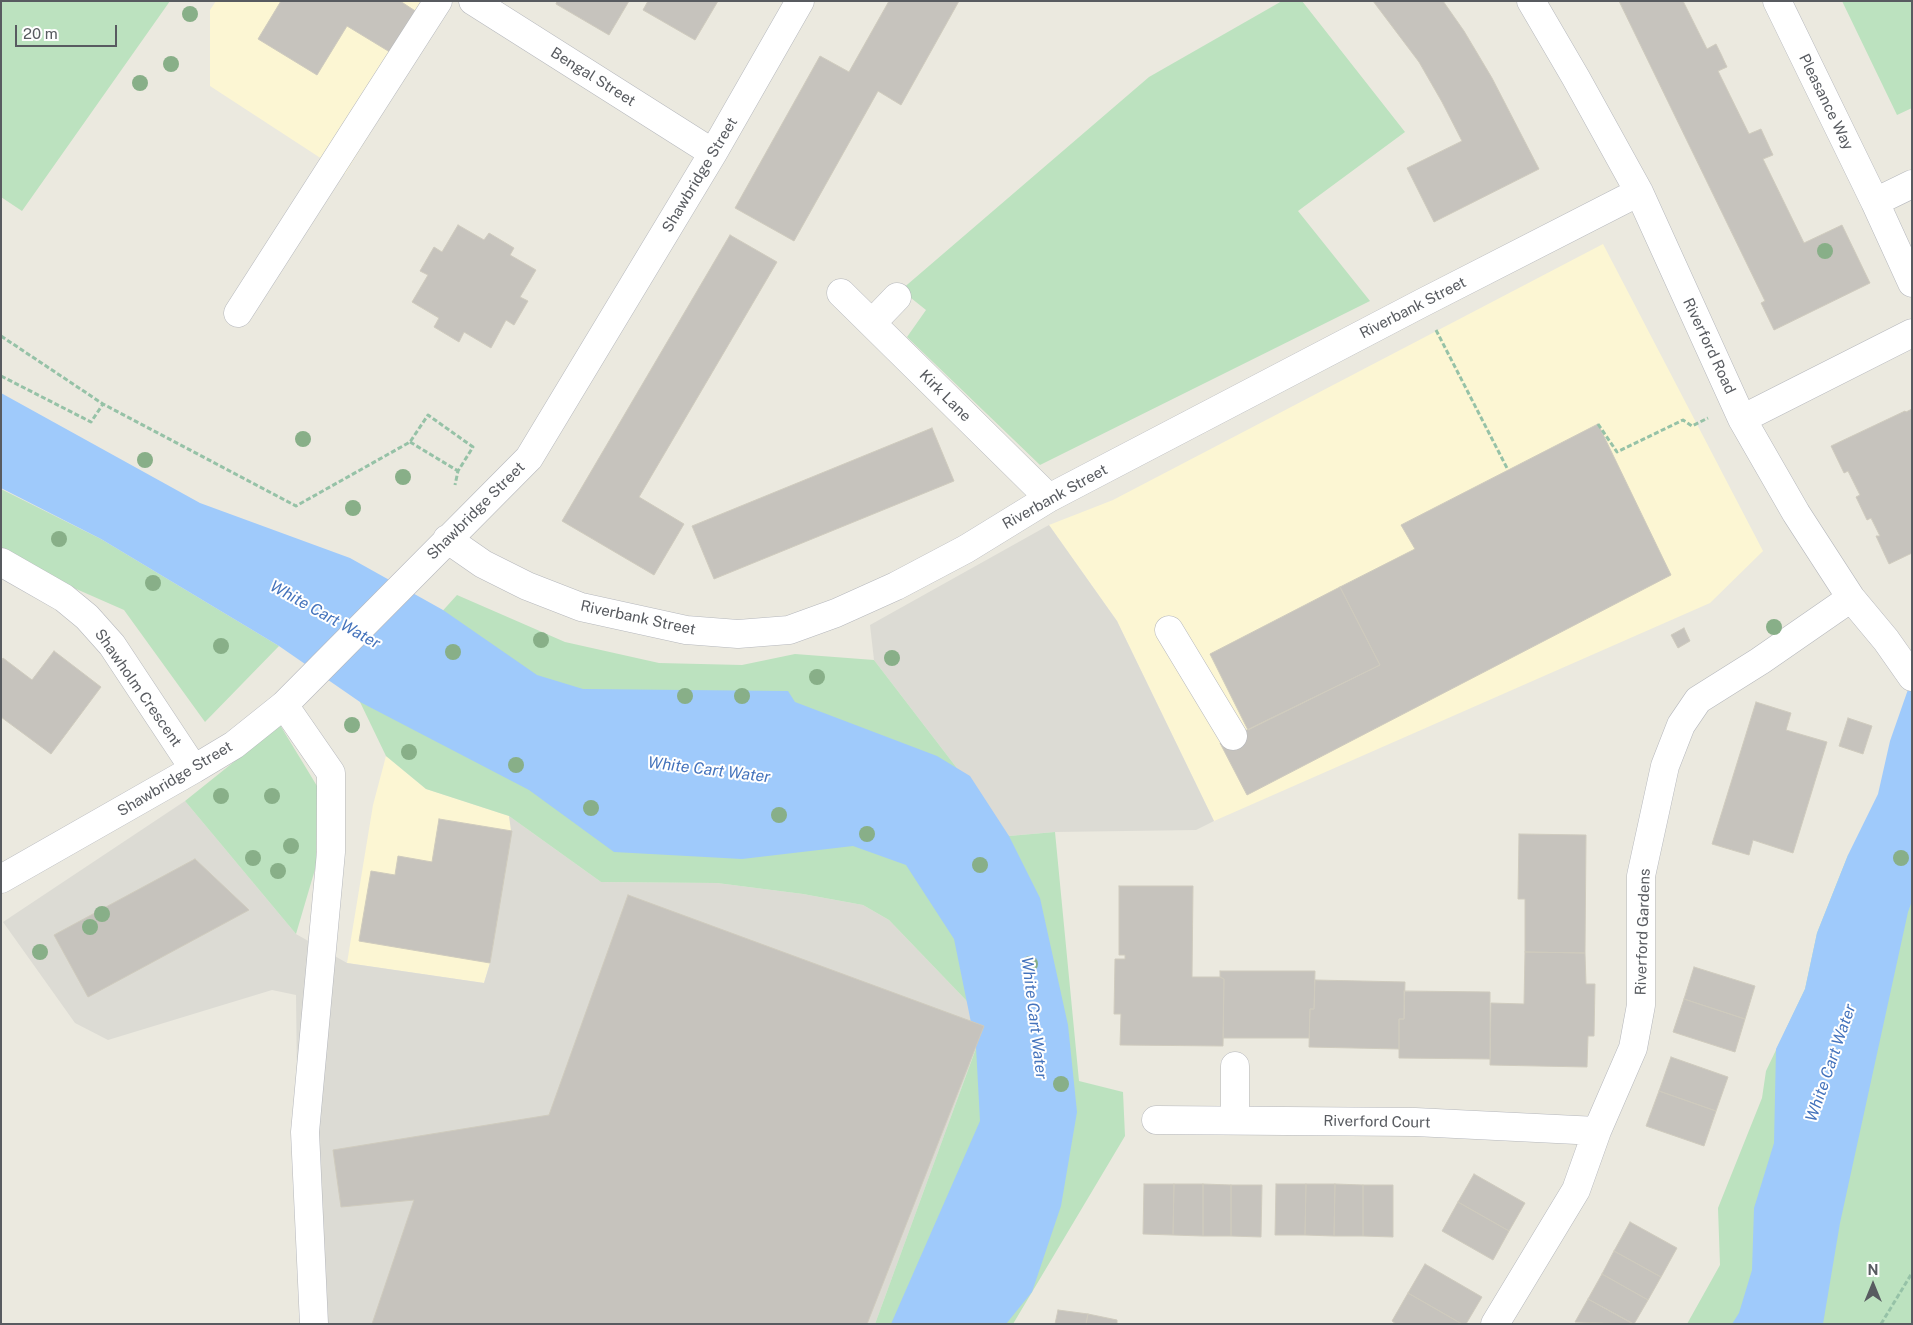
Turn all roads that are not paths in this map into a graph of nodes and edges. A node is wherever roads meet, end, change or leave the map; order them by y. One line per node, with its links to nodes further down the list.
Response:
1 (438, 1): 13 (street)
2 (473, 1): 6 (street, Bengal Street)
3 (800, 1): 6 (street, Shawbridge Street)
4 (1531, 1): 8 (street, Riverford Road)
5 (1777, 1): 9 (street, Pleasance Way)
6 (713, 153): 18 (street, Shawbridge Street)
7 (1912, 184): 9 (street)
8 (1639, 192): 16 (street, Riverford Road); 17 (street, Riverbank Street)
9 (1875, 202): 10 (street, Pleasance Way)
10 (1912, 283)
11 (841, 294): 14 (street, Kirk Lane)
12 (897, 298): 14 (street)
13 (238, 313)
14 (872, 323): 17 (street, Kirk Lane)
15 (1912, 333): 16 (street)
16 (1739, 411): 20 (street, Riverford Road)
17 (1050, 498): 18 (street, Riverbank Street)
18 (447, 539): 23 (street, Shawbridge Street)
19 (3, 568): 25 (street, Shawholm Crescent)
20 (1851, 598): 22 (street, Riverford Road); 30 (street, Riverford Gardens)
21 (1169, 630): 24 (street)
22 (1912, 677)
23 (284, 705): 25 (street, Shawbridge Street); 31 (street)
24 (1233, 736)
25 (194, 769): 26 (street, Shawbridge Street)
26 (1, 879)
27 (1235, 1066): 29 (street)
28 (1156, 1120): 29 (street, Riverford Court)
29 (1235, 1120): 30 (street, Riverford Court)
30 (1597, 1131): 32 (street, Riverford Gardens)
31 (314, 1324)
32 (1495, 1324)

